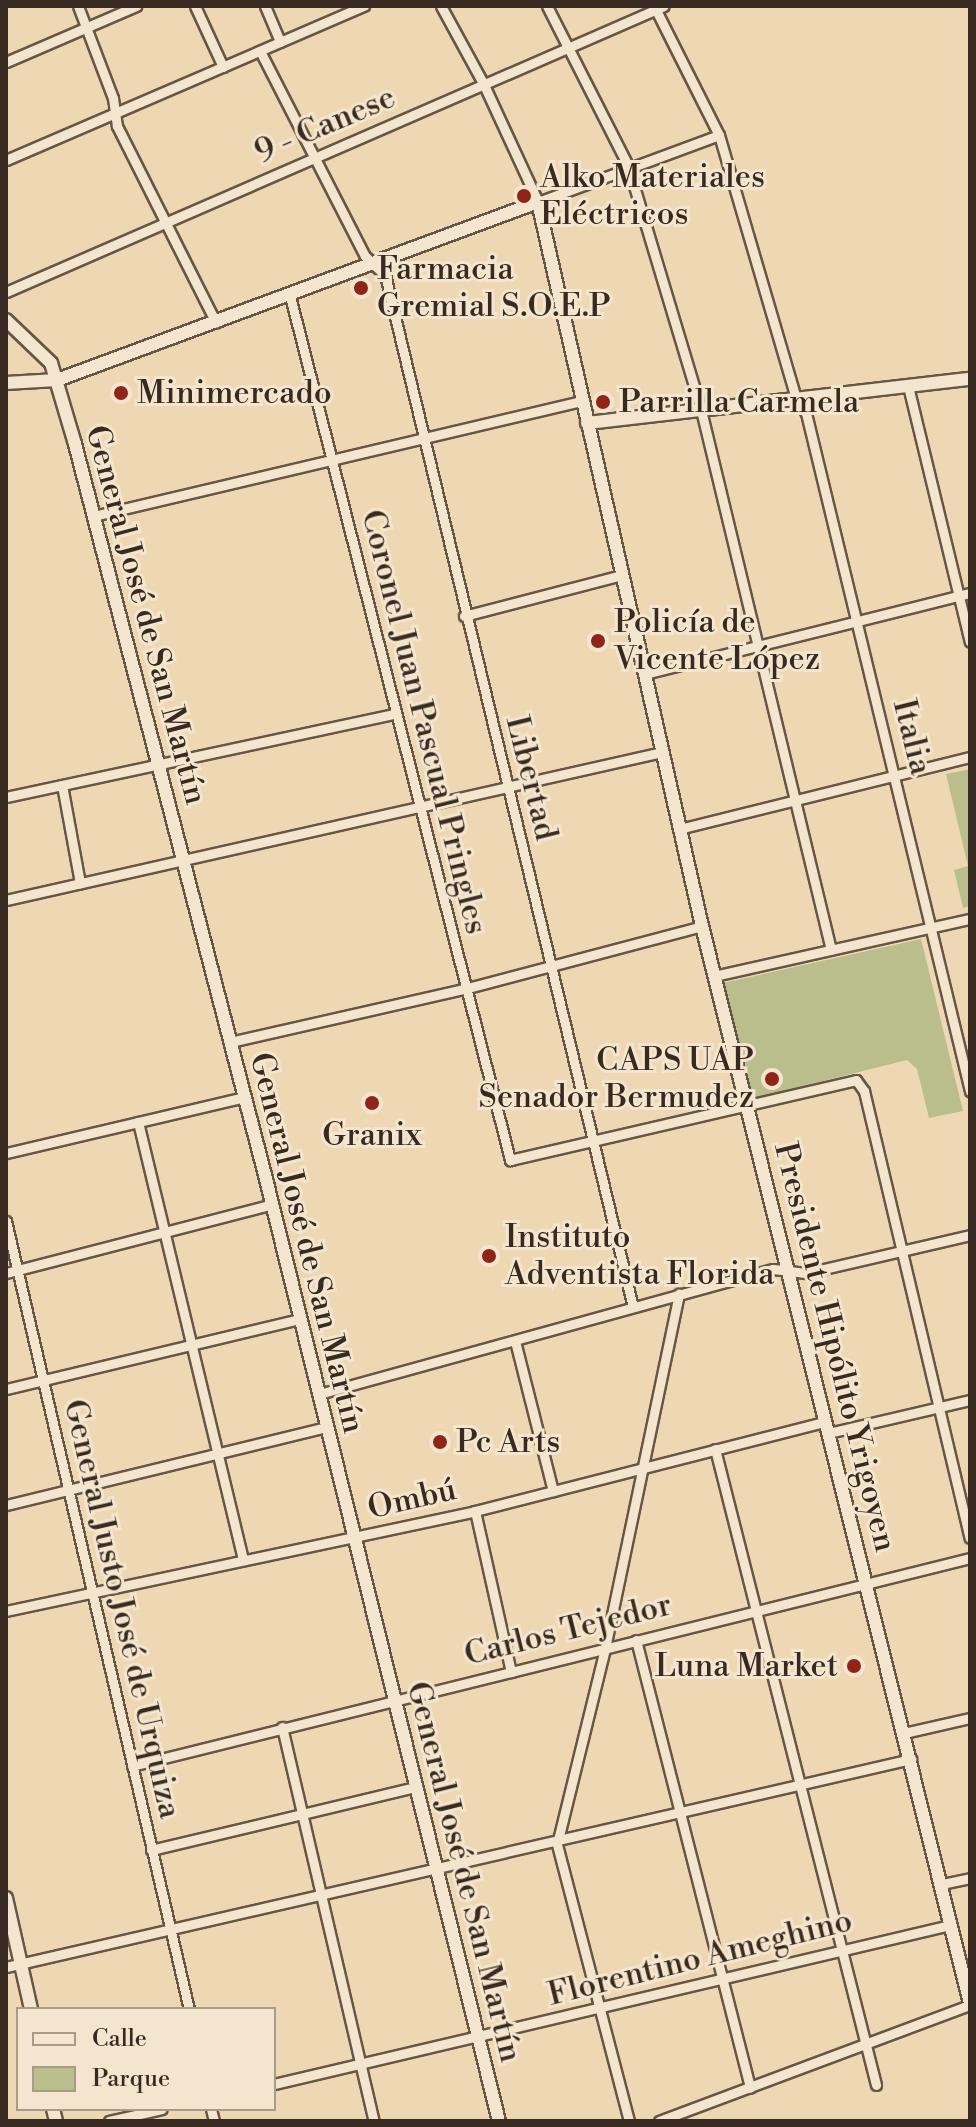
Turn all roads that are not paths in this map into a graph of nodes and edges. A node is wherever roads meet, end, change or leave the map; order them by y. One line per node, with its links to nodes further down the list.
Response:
1 (78, 6): 9 (street)
2 (136, 6): 9 (street)
3 (195, 6): 14 (street)
4 (265, 6): 10 (street)
5 (364, 6): 10 (street)
6 (441, 6): 15 (street)
7 (547, 6): 11 (street)
8 (658, 7): 11 (street, 9 - Canese); 17 (street, Italia)
9 (88, 27): 13 (street); 16 (street)
10 (280, 42): 12 (street)
11 (568, 47): 15 (street, 9 - Canese); 20 (street)
12 (260, 51): 14 (street); 18 (street, Libertad)
13 (6, 62)
14 (223, 67): 16 (street)
15 (484, 85): 18 (street, 9 - Canese); 21 (street)
16 (115, 112): 19 (street); 22 (street)
17 (719, 135): 20 (street); 32 (street, Italia)
18 (315, 158): 22 (street, 9 - Canese); 23 (street, Libertad)
19 (6, 160)
20 (628, 166): 21 (street); 34 (street)
21 (538, 202): 23 (street); 33 (street, Presidente Hipólito Yrigoyen)
22 (162, 223): 24 (street, 9 - Canese); 27 (street)
23 (375, 265): 25 (street); 36 (street, Libertad)
24 (6, 292)
25 (290, 296): 27 (street); 37 (street, Coronel Juan Pascual Pringles)
26 (6, 320): 29 (street, General José de San Martín)
27 (216, 323): 29 (street)
28 (970, 379): 31 (street)
29 (57, 380): 30 (street); 38 (street, General José de San Martín)
30 (6, 383)
31 (908, 386): 32 (street); 41 (street)
32 (796, 399): 34 (street); 43 (street, Italia)
33 (581, 401): 35 (street, Presidente Hipólito Yrigoyen); 36 (street)
34 (701, 410): 35 (street); 45 (street)
35 (587, 423): 39 (street, Presidente Hipólito Yrigoyen)
36 (422, 440): 37 (street); 42 (street, Libertad)
37 (331, 460): 38 (street); 47 (street, Coronel Juan Pascual Pringles)
38 (93, 516): 50 (street, General José de San Martín)
39 (621, 575): 42 (street); 46 (street, Presidente Hipólito Yrigoyen)
40 (970, 593): 41 (street)
41 (959, 595): 43 (street); 44 (street)
42 (464, 616): 53 (street, Libertad)
43 (858, 621): 45 (street); 51 (street, Italia)
44 (970, 642)
45 (759, 646): 46 (street); 55 (street)
46 (645, 674): 48 (street, Presidente Hipólito Yrigoyen)
47 (394, 714): 50 (street); 56 (street, Coronel Juan Pascual Pringles)
48 (662, 752): 53 (street); 57 (street, Presidente Hipólito Yrigoyen)
49 (970, 757): 51 (street)
50 (157, 764): 52 (street); 58 (street, General José de San Martín)
51 (895, 777): 55 (street); 63 (street, Italia)
52 (62, 785): 54 (street); 59 (street)
53 (506, 789): 56 (street); 65 (street, Libertad)
54 (6, 797)
55 (795, 800): 57 (street); 64 (street)
56 (420, 807): 58 (street); 67 (street, Coronel Juan Pascual Pringles)
57 (679, 829): 62 (street, Presidente Hipólito Yrigoyen)
58 (184, 861): 59 (street); 68 (street, General José de San Martín)
59 (80, 883): 60 (street)
60 (6, 900)
61 (970, 919): 63 (street)
62 (702, 926): 65 (street); 66 (street, Presidente Hipólito Yrigoyen)
63 (932, 930): 64 (street); 69 (street, Italia)
64 (831, 950): 66 (street)
65 (550, 967): 67 (street); 74 (street, Libertad)
66 (714, 976): 72 (street, Presidente Hipólito Yrigoyen)
67 (464, 989): 68 (street); 74 (street, Coronel Juan Pascual Pringles)
68 (230, 1042): 71 (street, General José de San Martín)
69 (968, 1077): 70 (street, Italia)
70 (970, 1091)
71 (244, 1097): 73 (street); 76 (street, General José de San Martín)
72 (747, 1105): 74 (street); 80 (street); 82 (street, Presidente Hipólito Yrigoyen)
73 (138, 1122): 75 (street); 78 (street)
74 (593, 1142): 85 (street, Libertad)
75 (6, 1153)
76 (272, 1204): 78 (street); 86 (street, General José de San Martín)
77 (6, 1221): 81 (street, General Justo José de Urquiza)
78 (163, 1232): 81 (street); 88 (street)
79 (970, 1235): 80 (street)
80 (901, 1251): 82 (street); 93 (street)
81 (18, 1270): 83 (street); 89 (street, General Justo José de Urquiza)
82 (788, 1270): 84 (street); 95 (street, Presidente Hipólito Yrigoyen)
83 (6, 1273)
84 (679, 1294): 85 (street); 98 (street)
85 (633, 1307): 87 (street)
86 (300, 1319): 88 (street); 91 (street, General José de San Martín)
87 (515, 1341): 91 (street); 100 (street)
88 (191, 1345): 89 (street); 97 (street)
89 (42, 1380): 90 (street); 99 (street, General Justo José de Urquiza)
90 (6, 1389)
91 (319, 1394): 94 (street, General José de San Martín)
92 (970, 1400): 93 (street, Ombú)
93 (939, 1407): 95 (street, Ombú); 104 (street)
94 (327, 1427): 97 (street); 103 (street, General José de San Martín)
95 (827, 1427): 96 (street, Ombú); 107 (street, Presidente Hipólito Yrigoyen)
96 (715, 1449): 98 (street, Ombú); 109 (street)
97 (217, 1454): 99 (street); 106 (street)
98 (640, 1470): 100 (street, Ombú); 112 (street)
99 (68, 1488): 101 (street); 108 (street, General Justo José de Urquiza)
100 (553, 1491): 102 (street, Ombú)
101 (6, 1505)
102 (475, 1511): 103 (street, Ombú); 113 (street)
103 (355, 1538): 106 (street, Ombú); 114 (street, General José de San Martín)
104 (970, 1538)
105 (970, 1558): 107 (street, Carlos Tejedor)
106 (243, 1559): 108 (street, Ombú)
107 (868, 1584): 109 (street, Carlos Tejedor); 117 (street, Presidente Hipólito Yrigoyen)
108 (96, 1592): 110 (street, Ombú); 119 (street, General Justo José de Urquiza)
109 (759, 1610): 111 (street, Carlos Tejedor); 120 (street)
110 (6, 1611)
111 (636, 1640): 112 (street, Carlos Tejedor); 123 (street)
112 (605, 1648): 113 (street, Carlos Tejedor); 124 (street)
113 (511, 1672): 114 (street, Carlos Tejedor)
114 (395, 1700): 116 (street, Carlos Tejedor); 121 (street, General José de San Martín)
115 (970, 1718): 117 (street)
116 (282, 1727): 119 (street, Carlos Tejedor); 122 (street)
117 (904, 1733): 118 (street, Presidente Hipólito Yrigoyen)
118 (911, 1759): 120 (street); 128 (street, Presidente Hipólito Yrigoyen)
119 (132, 1766): 125 (street, General Justo José de Urquiza)
120 (804, 1784): 123 (street); 133 (street)
121 (416, 1787): 122 (street); 126 (street, General José de San Martín)
122 (303, 1814): 125 (street); 130 (street)
123 (682, 1814): 124 (street); 136 (street)
124 (557, 1844): 126 (street); 140 (street)
125 (151, 1850): 132 (street, General Justo José de Urquiza)
126 (437, 1871): 130 (street); 141 (street, General José de San Martín)
127 (970, 1878): 128 (street)
128 (942, 1884): 131 (street, Presidente Hipólito Yrigoyen)
129 (6, 1898): 134 (street)
130 (322, 1898): 132 (street); 143 (street)
131 (950, 1925): 133 (street, Florentino Ameghino); 137 (street, Presidente Hipólito Yrigoyen)
132 (171, 1929): 134 (street); 139 (street, General Justo José de Urquiza)
133 (841, 1950): 136 (street, Florentino Ameghino); 142 (street)
134 (21, 1964): 135 (street); 138 (street)
135 (6, 1967)
136 (723, 1981): 140 (street, Florentino Ameghino); 146 (street)
137 (970, 2004): 142 (street)
138 (31, 2007)
139 (189, 2007)
140 (600, 2010): 141 (street, Florentino Ameghino); 151 (street)
141 (479, 2037): 143 (street, Florentino Ameghino); 150 (street, General José de San Martín)
142 (866, 2042): 145 (street); 146 (street)
143 (360, 2064): 144 (street, Florentino Ameghino); 149 (street)
144 (276, 2084)
145 (876, 2085)
146 (750, 2088): 152 (street)
147 (153, 2111): 148 (street)
148 (109, 2121)
149 (374, 2121)
150 (499, 2121)
151 (629, 2121)
152 (659, 2121)

